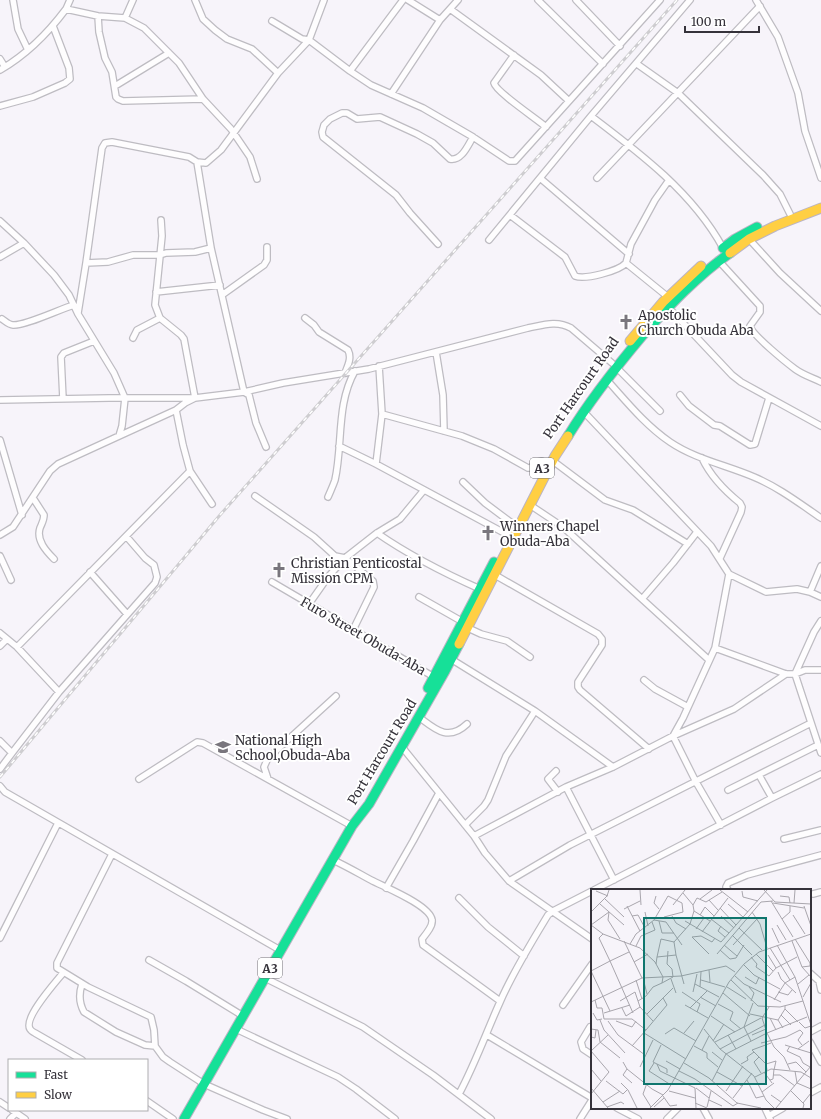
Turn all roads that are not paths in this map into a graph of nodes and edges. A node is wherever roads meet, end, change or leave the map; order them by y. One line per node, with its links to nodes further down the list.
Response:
1 (13, 0): 24 (street)
2 (70, 0): 16 (street)
3 (133, 0): 18 (street)
4 (195, 0): 32 (street)
5 (324, 0): 22 (street)
6 (403, 0): 31 (street)
7 (408, 0): 19 (street)
8 (458, 0): 15 (street)
9 (538, 0): 28 (street)
10 (576, 0): 23 (street)
11 (660, 0): 23 (street)
12 (690, 0): 29 (street)
13 (756, 0): 14 (street)
14 (760, 6): 34 (street); 47 (street)
15 (450, 9): 19 (street); 26 (street)
16 (66, 10): 17 (street); 21 (street)
17 (98, 16): 18 (street); 33 (street)
18 (125, 18): 25 (street)
19 (440, 20): 35 (street)
20 (272, 21): 22 (street)
21 (53, 26): 24 (street); 38 (street)
22 (309, 40): 31 (street); 32 (street)
23 (620, 46): 28 (street)
24 (28, 50): 30 (street)
25 (169, 53): 33 (street); 36 (street)
26 (514, 55): 37 (street); 40 (street)
27 (0, 59): 30 (street)
28 (603, 64): 37 (street)
29 (637, 64): 34 (street); 39 (street)
30 (3, 68)
31 (350, 71): 35 (street)
32 (278, 73): 41 (street)
33 (115, 86): 36 (street)
34 (678, 93): 43 (street); 52 (street)
35 (391, 94): 42 (street)
36 (203, 99): 41 (street)
37 (569, 101): 40 (street)
38 (0, 106)
39 (591, 116): 43 (street); 45 (street)
40 (546, 127): 42 (street)
41 (234, 133): 44 (street); 48 (street)
42 (473, 137): 59 (street)
43 (629, 145): 46 (street); 49 (street)
44 (197, 162): 61 (street); 67 (street)
45 (540, 178): 53 (street); 63 (street)
46 (597, 178)
47 (821, 178)
48 (257, 179)
49 (669, 180): 62 (street); 63 (street)
50 (821, 201): 52 (highway, Port Harcourt Road / A3)
51 (821, 208): 56 (highway, Port Harcourt Road / A3)
52 (790, 214): 62 (highway, Port Harcourt Road / A3)
53 (510, 215): 57 (street); 68 (street)
54 (161, 220): 64 (street)
55 (0, 221): 58 (street)
56 (749, 239): 66 (highway, Port Harcourt Road / A3); 75 (street)
57 (489, 240)
58 (24, 243): 65 (street); 73 (street)
59 (438, 244)
60 (267, 247): 71 (street)
61 (211, 248): 64 (street); 69 (street)
62 (722, 248): 72 (highway, Port Harcourt Road / A3)
63 (629, 254): 68 (street)
64 (160, 255): 67 (street); 70 (street)
65 (0, 256)
66 (718, 260): 74 (highway, Port Harcourt Road / A3); 88 (street)
67 (86, 262): 76 (street)
68 (626, 263): 72 (street)
69 (220, 285): 70 (street); 71 (street)
70 (156, 292): 77 (street)
71 (222, 295): 89 (street)
72 (668, 297): 83 (highway, Port Harcourt Road / A3)
73 (74, 305): 76 (street); 79 (street)
74 (668, 307): 83 (highway, Port Harcourt Road / A3); 94 (street)
75 (821, 311)
76 (78, 314): 81 (street)
77 (160, 318): 80 (street); 93 (street)
78 (305, 318): 86 (street)
79 (2, 319)
80 (134, 338)
81 (94, 341): 92 (street); 95 (street)
82 (436, 352): 83 (street); 84 (street); 102 (street)
83 (614, 365): 87 (highway, Port Harcourt Road / A3); 90 (highway, Port Harcourt Road / A3); 99 (street)
84 (379, 366): 85 (street); 100 (street)
85 (355, 371): 86 (street); 105 (street)
86 (345, 373): 89 (street)
87 (607, 380): 90 (highway, Port Harcourt Road / A3); 107 (street)
88 (821, 382)
89 (244, 392): 93 (street); 106 (street)
90 (594, 392): 98 (highway, Port Harcourt Road / A3); 108 (highway, Port Harcourt Road / A3)
91 (680, 395): 94 (street)
92 (125, 398): 93 (street); 95 (street); 103 (street)
93 (195, 398): 97 (street)
94 (769, 398): 101 (street)
95 (62, 399): 96 (street)
96 (0, 400)
97 (176, 410): 103 (street); 110 (street)
98 (583, 411): 108 (highway, Port Harcourt Road / A3); 121 (street)
99 (660, 411)
100 (382, 414): 102 (street); 109 (street)
101 (821, 426)
102 (444, 431): 108 (street)
103 (119, 436): 115 (street)
104 (0, 440): 118 (street)
105 (339, 446): 109 (street); 114 (street)
106 (266, 447)
107 (702, 458): 119 (street); 129 (street)
108 (549, 462): 117 (highway, Port Harcourt Road / A3); 120 (highway, Port Harcourt Road / A3); 126 (street)
109 (376, 464): 112 (street)
110 (190, 471): 116 (street); 125 (street)
111 (463, 482): 120 (street)
112 (424, 490): 122 (street); 124 (street)
113 (254, 496): 128 (street)
114 (328, 497)
115 (33, 498): 118 (street); 130 (street)
116 (212, 504)
117 (530, 505): 134 (highway, Port Harcourt Road / A3); 141 (street)
118 (22, 515): 123 (street)
119 (821, 518)
120 (513, 524): 124 (highway, Port Harcourt Road / A3)
121 (697, 532): 126 (street); 129 (street)
122 (377, 533): 128 (street); 137 (street)
123 (0, 535)
124 (508, 535): 137 (highway, Port Harcourt Road / A3)
125 (126, 536): 132 (street); 143 (street)
126 (688, 544): 141 (street)
127 (0, 556): 135 (street)
128 (345, 558): 142 (street); 146 (street)
129 (720, 558): 133 (street)
130 (54, 560)
131 (821, 566): 138 (street)
132 (90, 572): 143 (street); 150 (street)
133 (729, 574): 138 (street); 151 (street)
134 (495, 576): 145 (highway, Port Harcourt Road / A3); 171 (street)
135 (11, 580)
136 (272, 582): 142 (street, Furo Street Obuda-Aba)
137 (480, 589): 145 (highway, Port Harcourt Road / A3)
138 (810, 592): 140 (street)
139 (419, 597): 145 (street)
140 (821, 597)
141 (642, 599): 154 (street)
142 (309, 604): 146 (street, Furo Street Obuda-Aba)
143 (127, 614): 160 (street)
144 (821, 622): 157 (street)
145 (465, 625): 152 (street); 153 (highway, Port Harcourt Road / A3); 158 (highway, Port Harcourt Road / A3)
146 (353, 630): 158 (street, Furo Street Obuda-Aba)
147 (0, 633): 148 (street)
148 (7, 639): 149 (street); 150 (street)
149 (0, 646)
150 (16, 647): 160 (street)
151 (715, 648): 154 (street); 156 (street)
152 (530, 657)
153 (452, 659): 163 (street); 164 (highway, Port Harcourt Road / A3)
154 (709, 660): 162 (street)
155 (821, 670): 157 (street)
156 (786, 674): 157 (street); 167 (street)
157 (796, 674): 165 (street)
158 (434, 677): 189 (highway, Port Harcourt Road / A3)
159 (644, 680): 162 (street)
160 (59, 692): 172 (street)
161 (336, 696): 180 (street)
162 (688, 707): 167 (street)
163 (535, 711): 174 (street); 191 (street)
164 (419, 717): 166 (street); 170 (highway, Port Harcourt Road / A3)
165 (811, 723): 169 (street); 181 (street)
166 (467, 724)
167 (673, 736): 171 (street); 181 (street)
168 (0, 742): 172 (street)
169 (818, 745): 173 (street); 178 (street)
170 (402, 747): 187 (street); 189 (highway, Port Harcourt Road / A3)
171 (649, 749): 174 (street)
172 (12, 753): 175 (street)
173 (821, 753)
174 (613, 767): 183 (street)
175 (0, 769)
176 (556, 771): 185 (street)
177 (821, 774): 188 (street)
178 (760, 775): 184 (street); 188 (street)
179 (139, 778): 180 (street)
180 (268, 779): 193 (street)
181 (696, 782): 192 (street); 195 (street)
182 (0, 786): 186 (street)
183 (566, 787): 185 (street); 195 (street)
184 (728, 790)
185 (558, 792): 196 (street)
186 (3, 793): 190 (street)
187 (439, 793): 191 (street); 203 (street)
188 (772, 798): 192 (street)
189 (358, 818): 193 (highway, A3)
190 (58, 823): 198 (street); 212 (street)
191 (465, 825): 196 (street)
192 (721, 825): 202 (street)
193 (352, 826): 200 (highway, A3)
194 (821, 830): 197 (street)
195 (591, 835): 201 (street); 202 (street)
196 (474, 836): 201 (street)
197 (784, 839)
198 (112, 854): 215 (street); 219 (street)
199 (821, 855): 205 (street)
200 (333, 860): 203 (street); 215 (highway, A3)
201 (509, 880): 210 (street)
202 (614, 880): 204 (street)
203 (386, 888): 225 (street)
204 (597, 889)
205 (727, 889)
206 (591, 892): 210 (street)
207 (821, 892): 208 (street)
208 (813, 894)
209 (459, 898): 216 (street)
210 (553, 912): 214 (street); 216 (street)
211 (0, 920): 212 (street)
212 (6, 924): 213 (street)
213 (0, 938)
214 (591, 938)
215 (280, 950): 221 (highway, A3)
216 (524, 956): 225 (street)
217 (149, 960): 227 (street)
218 (591, 965): 226 (street)
219 (63, 973): 223 (street); 236 (street)
220 (811, 973): 222 (street)
221 (265, 978): 227 (highway, A3); 241 (street)
222 (820, 981): 224 (street)
223 (82, 984): 234 (street); 234 (street)
224 (821, 990)
225 (500, 1001): 232 (street)
226 (563, 1005)
227 (243, 1016): 230 (highway, A3)
228 (821, 1026): 231 (street)
229 (590, 1027): 235 (street)
230 (236, 1029): 238 (highway, A3); 256 (street)
231 (811, 1031)
232 (487, 1034): 241 (street); 242 (street)
233 (811, 1044): 237 (street)
234 (155, 1046): 238 (street)
235 (591, 1054)
236 (80, 1059)
237 (821, 1061)
238 (204, 1084): 254 (highway, A3); 255 (street)
239 (821, 1087): 240 (street)
240 (811, 1092)
241 (459, 1094): 257 (street)
242 (591, 1098)
243 (591, 1101): 258 (street)
244 (148, 1102): 253 (street)
245 (619, 1109): 259 (street)
246 (677, 1109): 260 (street)
247 (704, 1109): 261 (street)
248 (782, 1109): 250 (street)
249 (14, 1111): 251 (street); 252 (street)
250 (769, 1118)
251 (10, 1119)
252 (25, 1119)
253 (173, 1119)
254 (184, 1119)
255 (287, 1119)
256 (395, 1119)
257 (491, 1119)
258 (580, 1119)
259 (638, 1119)
260 (667, 1119)
261 (709, 1119)

